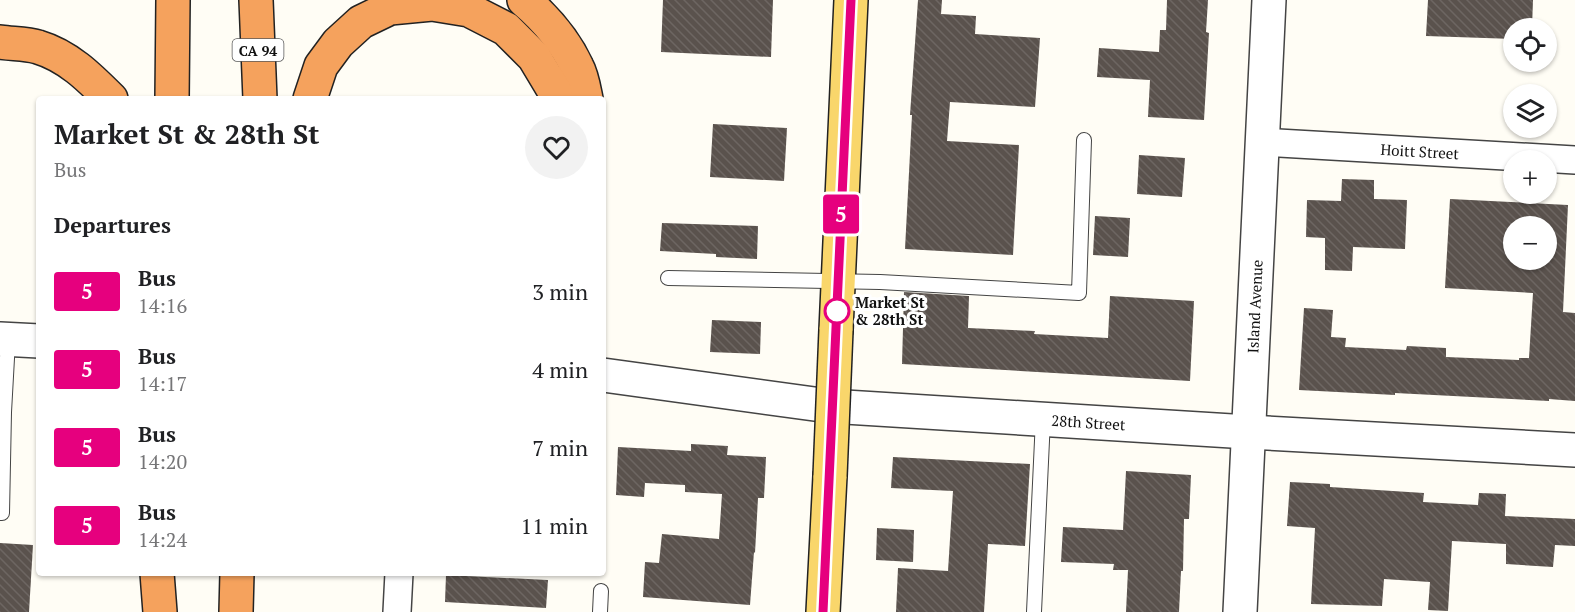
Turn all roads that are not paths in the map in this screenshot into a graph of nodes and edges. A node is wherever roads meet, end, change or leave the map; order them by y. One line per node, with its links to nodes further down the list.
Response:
1 (173, 0): 8 (highway)
2 (256, 0): 9 (highway, CA 94)
3 (524, 0): 12 (highway)
4 (851, 0): 17 (main road)
5 (1269, 0): 14 (street, Island Avenue)
6 (0, 42): 7 (highway)
7 (108, 96)
8 (172, 96)
9 (260, 96)
10 (311, 96): 11 (highway)
11 (556, 96)
12 (585, 96)
13 (1084, 140): 17 (lane)
14 (1262, 142): 15 (street, Hoitt Street); 21 (street, Island Avenue)
15 (1575, 160)
16 (668, 278): 17 (lane)
17 (838, 280): 32 (main road, bridge)
18 (16, 340): 23 (lane)
19 (606, 375): 20 (street, 28th Street)
20 (1043, 419): 21 (street, 28th Street); 33 (lane)
21 (1248, 432): 22 (street, 28th Street); 34 (street, Island Avenue)
22 (1575, 450)
23 (0, 513)
24 (160, 576): 28 (highway)
25 (237, 576): 29 (highway)
26 (399, 576): 30 (street)
27 (601, 591): 31 (lane)
28 (160, 612)
29 (236, 612)
30 (397, 612)
31 (600, 612)
32 (823, 612)
33 (1034, 612)
34 (1240, 612)

